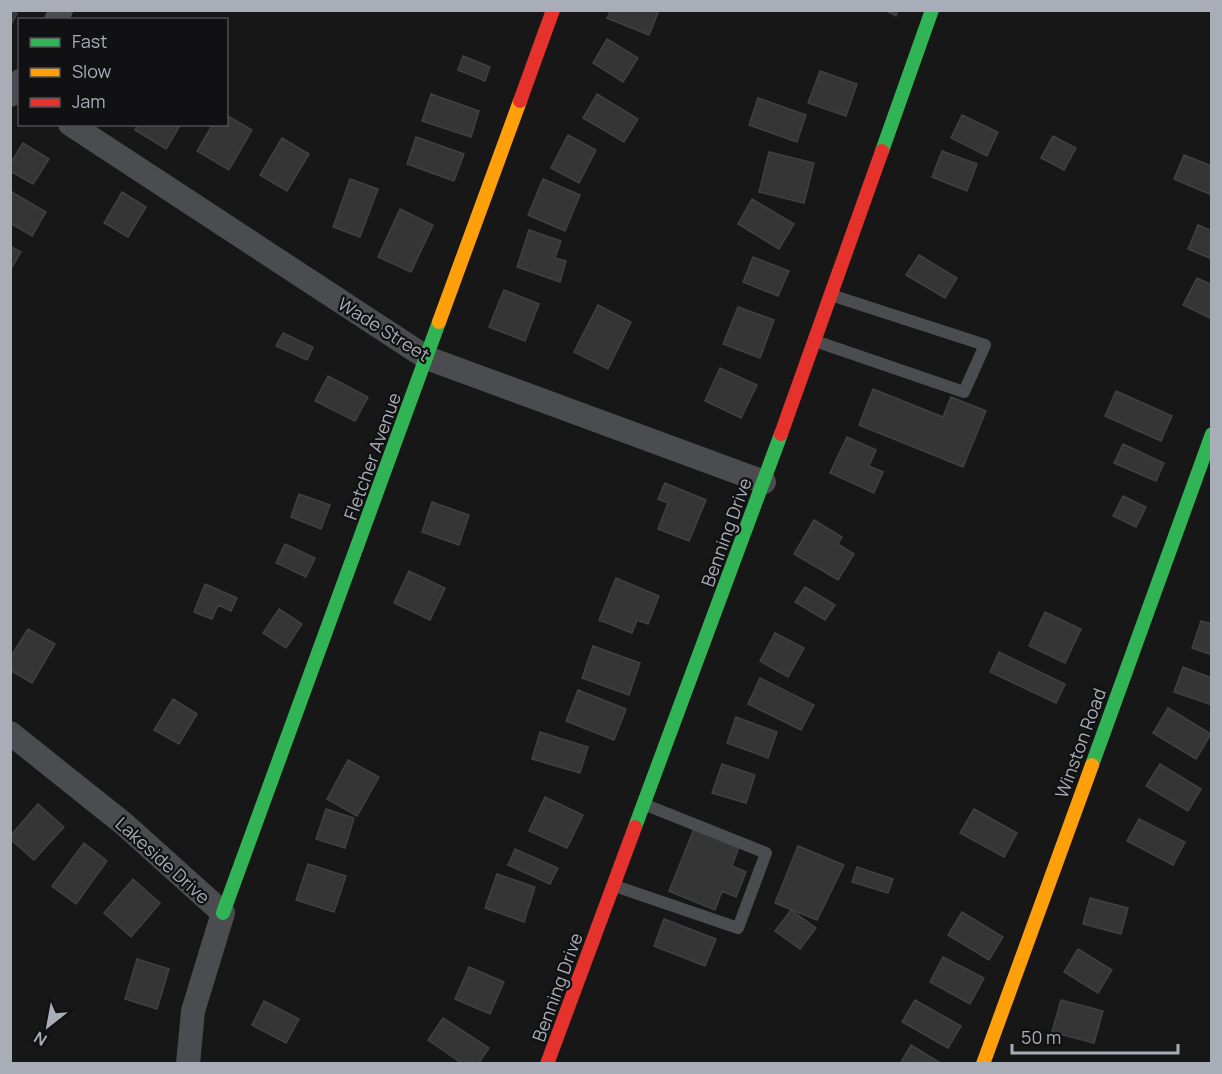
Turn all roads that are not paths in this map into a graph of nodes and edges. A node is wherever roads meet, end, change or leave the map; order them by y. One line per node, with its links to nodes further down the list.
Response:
1 (553, 10): 6 (street, Fletcher Avenue)
2 (932, 10): 4 (street, Benning Drive)
3 (73, 126): 6 (street, Wade Street)
4 (831, 295): 5 (street, Benning Drive); 5 (lane)
5 (814, 341): 8 (street, Benning Drive)
6 (427, 358): 8 (street, Wade Street); 12 (street, Fletcher Avenue)
7 (1212, 434): 13 (street, Winston Road)
8 (764, 482): 10 (street, Benning Drive)
9 (10, 733): 12 (street, Lakeside Drive)
10 (644, 804): 11 (street, Benning Drive); 11 (lane)
11 (614, 885): 15 (street, Benning Drive)
12 (223, 913): 14 (street, Lakeside Drive)
13 (983, 1063)
14 (188, 1064)
15 (548, 1064)

